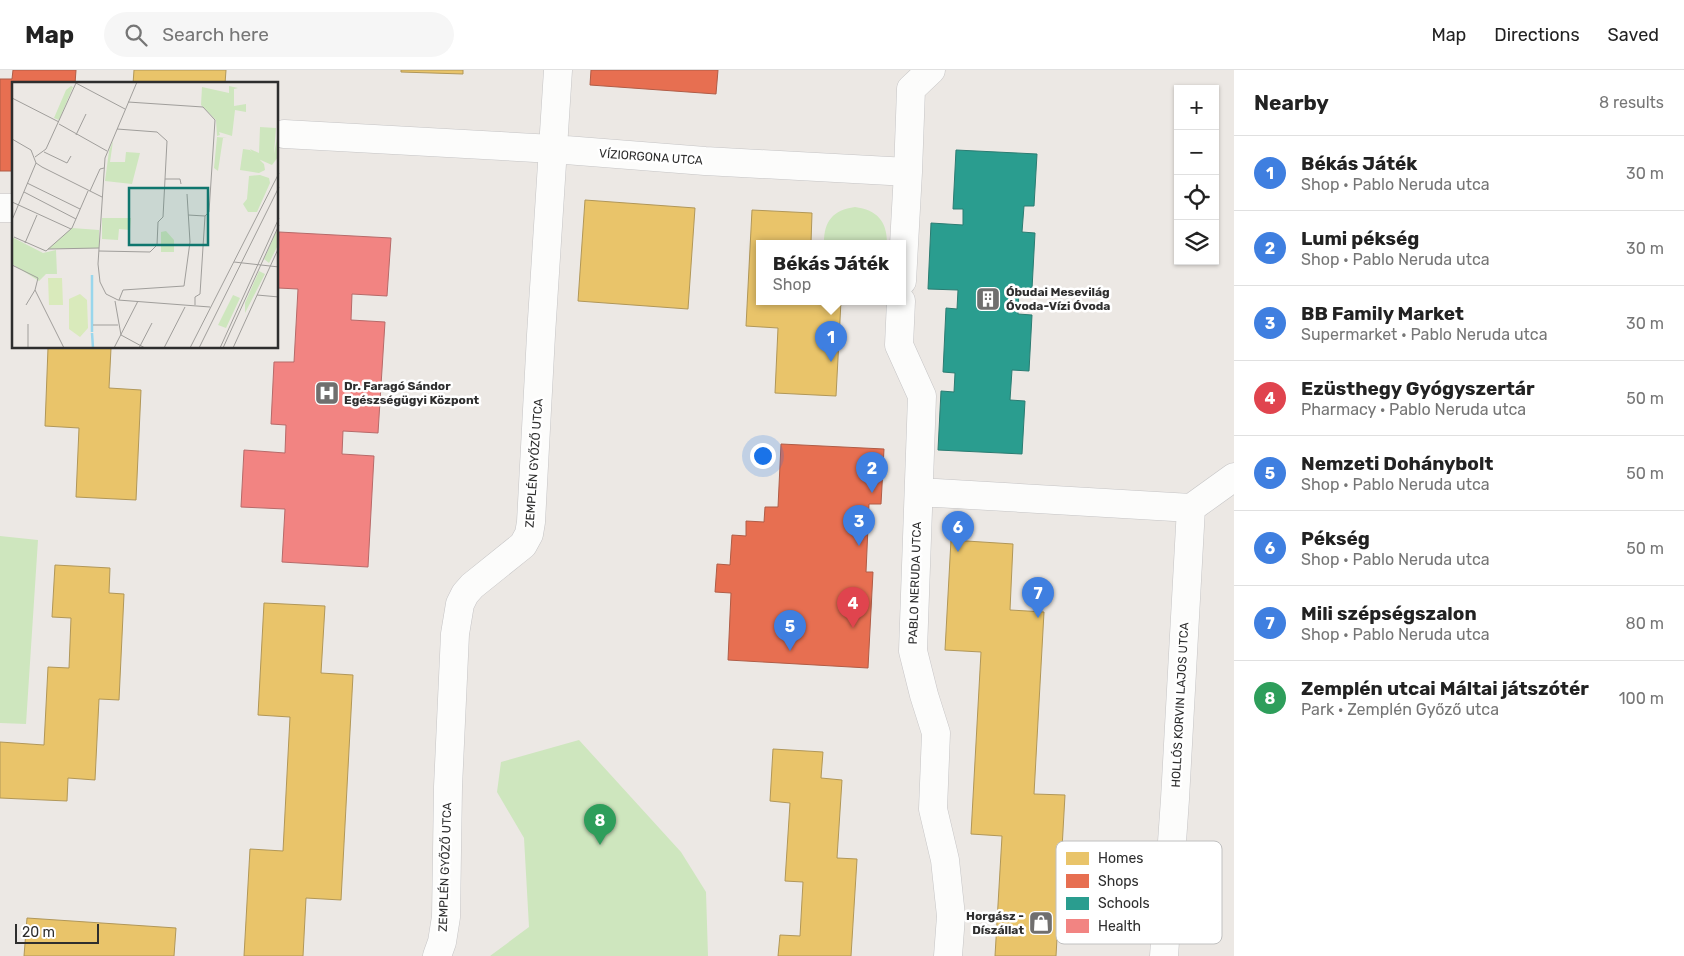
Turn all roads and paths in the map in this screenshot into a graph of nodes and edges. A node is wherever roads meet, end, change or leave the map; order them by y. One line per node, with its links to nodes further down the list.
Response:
1 (558, 70): 4 (street, ZEMPLÉN GYŐZŐ UTCA)
2 (930, 70): 5 (street)
3 (284, 134): 4 (street, VÍZIORGONA UTCA)
4 (554, 149): 5 (street, VÍZIORGONA UTCA); 12 (street, ZEMPLÉN GYŐZŐ UTCA)
5 (908, 172): 6 (street)
6 (904, 240)
7 (901, 305): 9 (street, PABLO NERUDA UTCA)
8 (1234, 477): 10 (street)
9 (919, 492): 10 (street); 13 (street, PABLO NERUDA UTCA)
10 (1191, 508): 11 (street, HOLLÓS KORVIN LAJOS UTCA)
11 (1172, 841)
12 (438, 956)
13 (948, 956)

